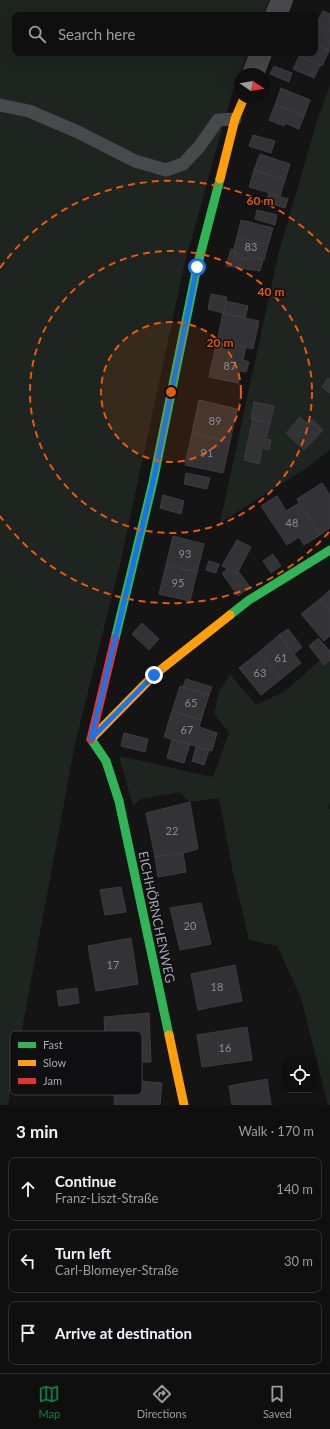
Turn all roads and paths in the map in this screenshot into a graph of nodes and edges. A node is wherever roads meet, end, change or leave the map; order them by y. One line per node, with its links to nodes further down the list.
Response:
1 (282, 0): 2 (street)
2 (277, 12)
3 (260, 56): 4 (street)
4 (255, 68)
5 (241, 104): 7 (street)
6 (0, 105): 7 (lane)
7 (235, 119): 9 (street)
8 (330, 550): 9 (street)
9 (91, 739): 10 (street, EICHHÖRNCHENWEG)
10 (184, 1105)

